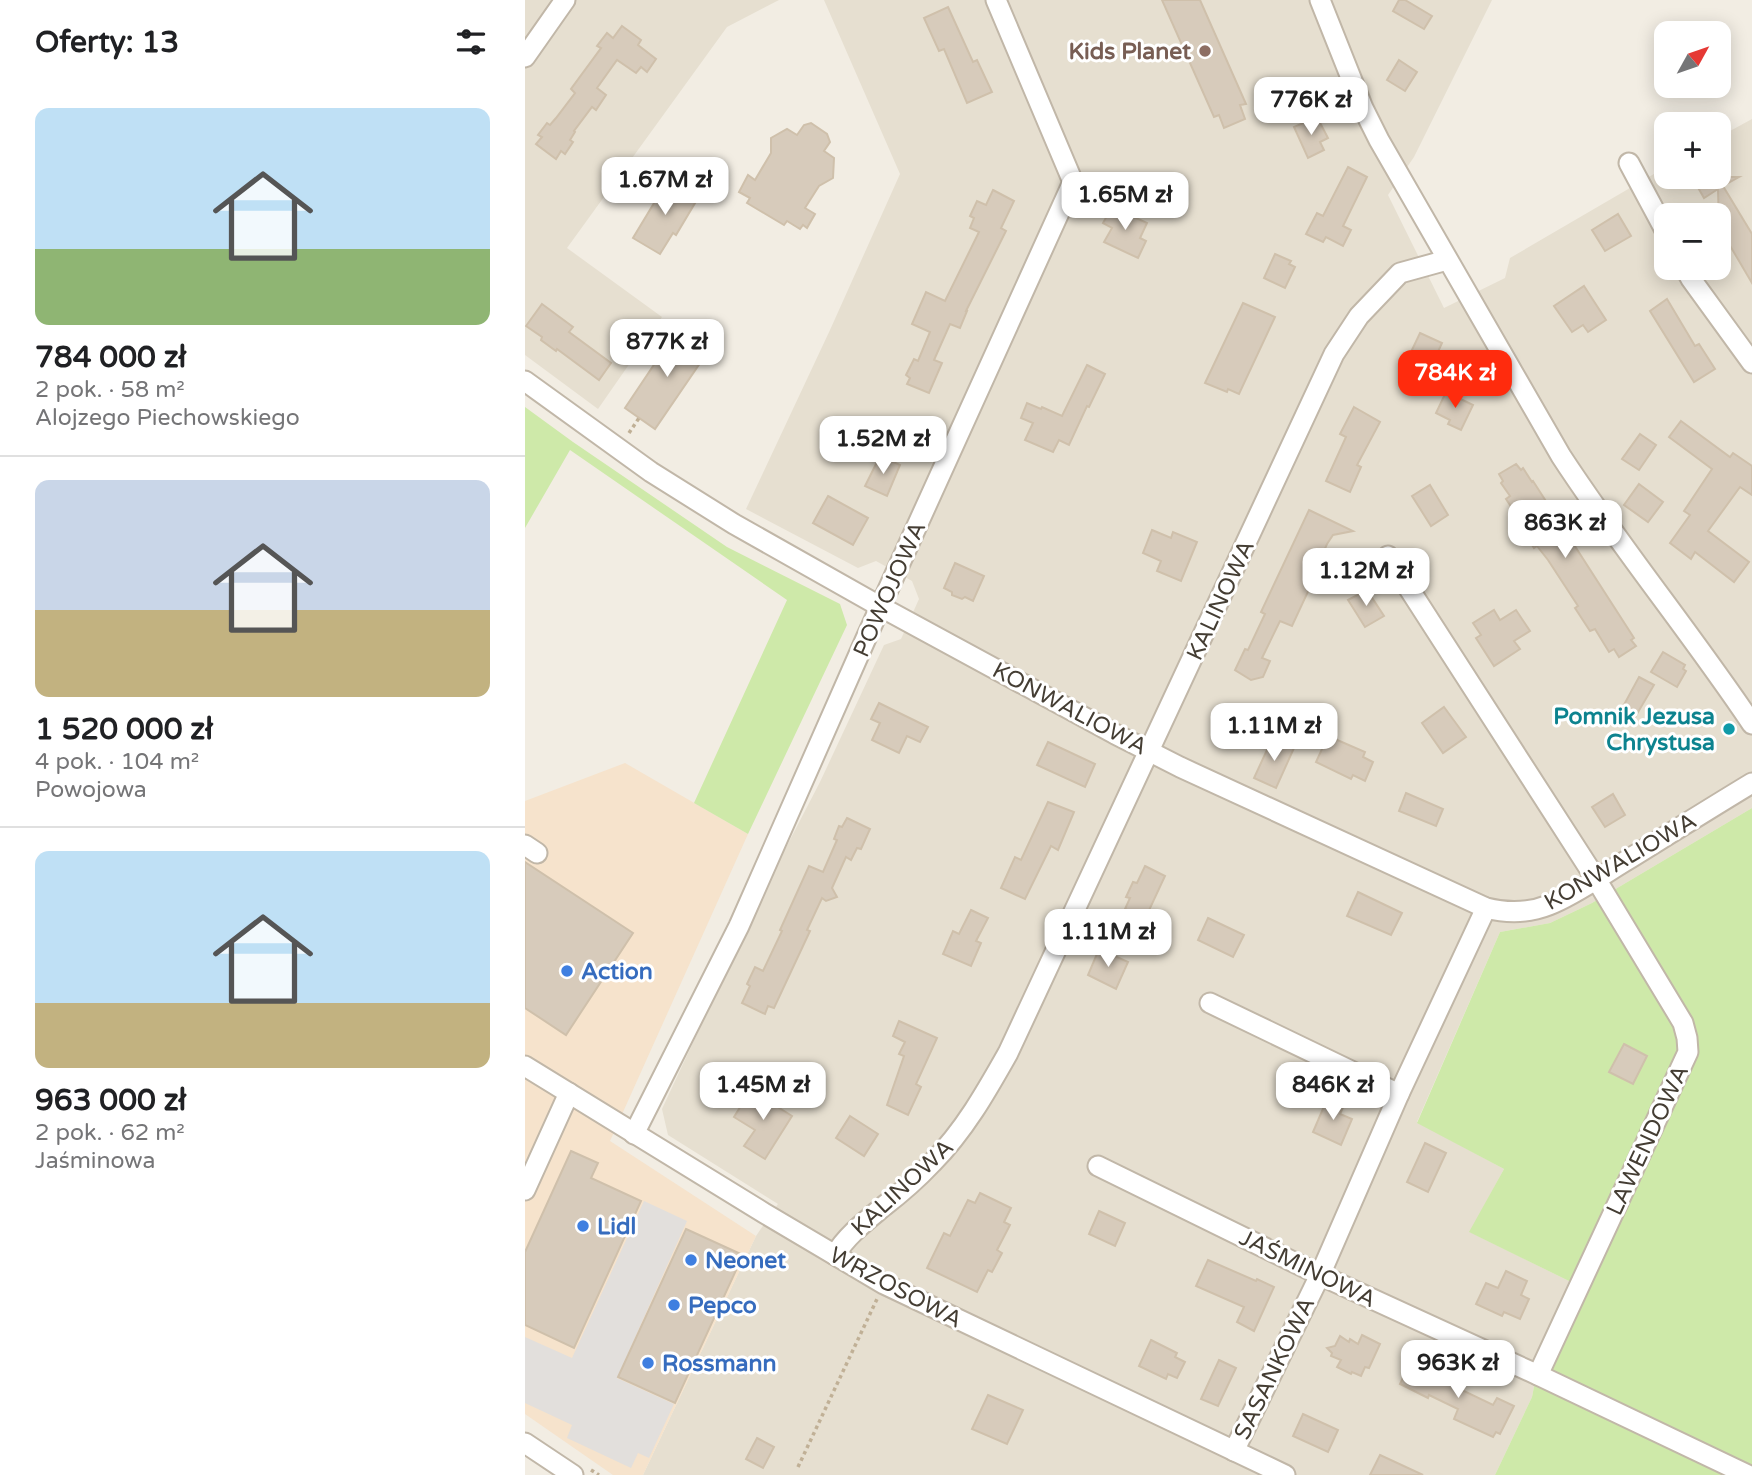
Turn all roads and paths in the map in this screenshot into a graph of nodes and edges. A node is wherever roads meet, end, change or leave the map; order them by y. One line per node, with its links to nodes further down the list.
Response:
1 (565, 0): 4 (street)
2 (996, 0): 12 (street, POWOJOWA)
3 (1319, 0): 7 (street)
4 (527, 48)
5 (1629, 163): 6 (street)
6 (1654, 210)
7 (1447, 260): 13 (street); 14 (street, KALINOWA)
8 (1692, 280): 9 (street)
9 (1752, 363)
10 (525, 381): 12 (street, KONWALIOWA)
11 (1388, 556): 16 (street, LAWENDOWA)
12 (881, 607): 14 (street, KONWALIOWA); 22 (street, POWOJOWA)
13 (1752, 724)
14 (1150, 751): 17 (street, KONWALIOWA); 25 (street, KALINOWA)
15 (1752, 783): 16 (street, KONWALIOWA)
16 (1596, 879): 17 (street, KONWALIOWA); 28 (street, LAWENDOWA)
17 (1486, 908): 21 (street, SASANKOWA)
18 (1210, 1003): 21 (street)
19 (525, 1066): 20 (street, WRZOSOWA)
20 (569, 1093): 22 (street, WRZOSOWA); 24 (street)
21 (1399, 1094): 26 (street, SASANKOWA)
22 (634, 1134): 25 (street, WRZOSOWA)
23 (1098, 1166): 26 (street, JAŚMINOWA)
24 (525, 1190)
25 (835, 1255): 30 (street, WRZOSOWA)
26 (1320, 1275): 28 (street, JAŚMINOWA); 30 (street, SASANKOWA)
27 (880, 1294): 31 (path)
28 (1538, 1375): 34 (street, JAŚMINOWA)
29 (525, 1443): 32 (street)
30 (1234, 1451): 33 (street, WRZOSOWA)
31 (798, 1467)
32 (573, 1475)
33 (1285, 1475)
34 (1748, 1475)

